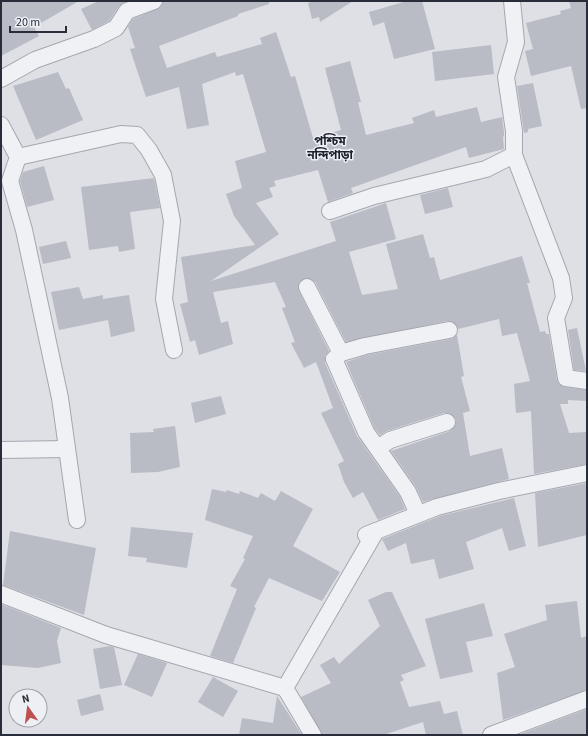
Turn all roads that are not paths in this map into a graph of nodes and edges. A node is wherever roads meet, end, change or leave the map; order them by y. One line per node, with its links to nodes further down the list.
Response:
1 (154, 1): 3 (street)
2 (512, 1): 5 (street)
3 (1, 79)
4 (1, 125): 6 (street)
5 (514, 155): 7 (street); 12 (street)
6 (18, 157): 10 (street); 15 (street)
7 (330, 211)
8 (307, 287): 11 (street)
9 (449, 330): 11 (street)
10 (174, 350)
11 (341, 353): 14 (street)
12 (587, 381)
13 (447, 422): 14 (street)
14 (378, 448): 18 (street)
15 (67, 449): 16 (street); 19 (street)
16 (1, 450)
17 (587, 473): 18 (street)
18 (418, 514): 20 (street)
19 (77, 520)
20 (376, 531): 21 (street); 23 (street)
21 (360, 537)
22 (1, 594): 23 (street)
23 (285, 688): 25 (street)
24 (587, 699): 26 (street)
25 (313, 735)
26 (491, 735)

